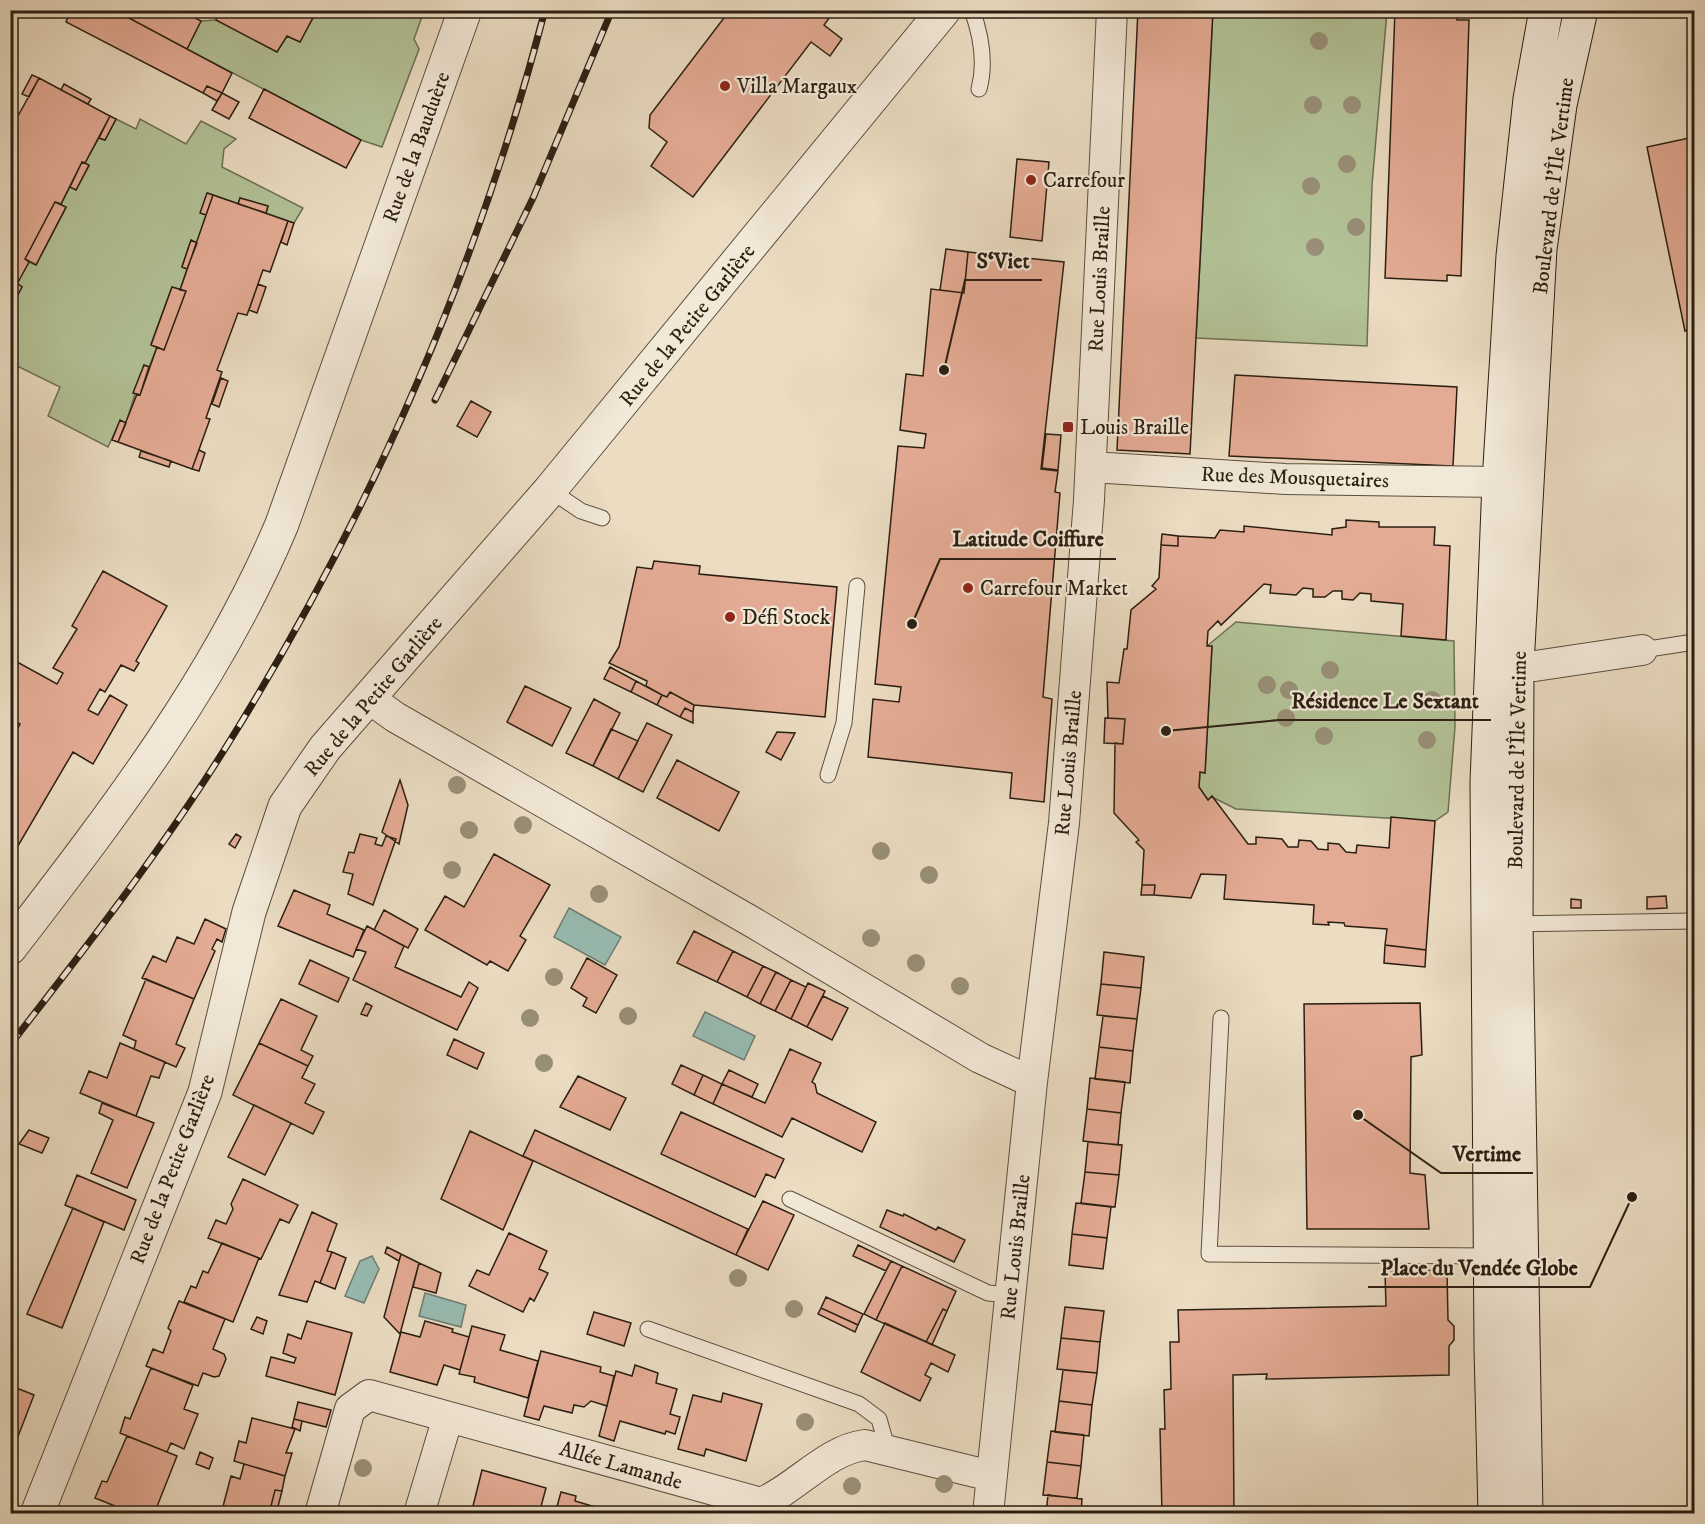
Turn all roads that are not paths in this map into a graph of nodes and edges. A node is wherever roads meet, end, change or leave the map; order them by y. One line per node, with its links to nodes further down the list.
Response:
1 (465, 10): 20 (main road, Rue de la Bauduère)
2 (944, 10): 10 (main road, Rue de la Petite Garlière)
3 (972, 10): 7 (lane)
4 (1112, 10): 8 (street, Rue Louis Braille)
5 (1546, 10): 9 (main road, Boulevard de l'Île Vertime)
6 (1581, 10): 15 (main road, Boulevard de l'Île Vertime)
7 (979, 89)
8 (1091, 467): 9 (street, Rue des Mousquetaires); 22 (street, Rue Louis Braille)
9 (1499, 482): 24 (main road, Boulevard de l'Île Vertime)
10 (550, 490): 11 (lane); 16 (main road, Rue de la Petite Garlière)
11 (602, 518)
12 (857, 586): 17 (lane)
13 (1695, 642): 14 (lane)
14 (1642, 650): 15 (street)
15 (1517, 665): 19 (main road, Boulevard de l'Île Vertime)
16 (370, 699): 22 (street); 30 (main road, Rue de la Petite Garlière)
17 (828, 776)
18 (1695, 921): 19 (lane)
19 (1516, 924): 35 (main road, Boulevard de l'Île Vertime)
20 (10, 948)
21 (1221, 1018): 24 (lane)
22 (1032, 1082): 25 (street, Rue Louis Braille)
23 (790, 1199): 25 (lane)
24 (1491, 1256): 34 (main road, Boulevard de l'Île Vertime)
25 (1010, 1295): 29 (street, Rue Louis Braille)
26 (648, 1329): 28 (lane)
27 (448, 1417): 28 (street, Allée Lamande); 31 (street, Allée Lamande); 32 (street)
28 (888, 1451): 29 (street, Allée Lamande)
29 (991, 1476): 33 (street, Rue Louis Braille)
30 (37, 1514)
31 (320, 1514)
32 (419, 1514)
33 (988, 1514)
34 (1495, 1514)
35 (1526, 1514)

